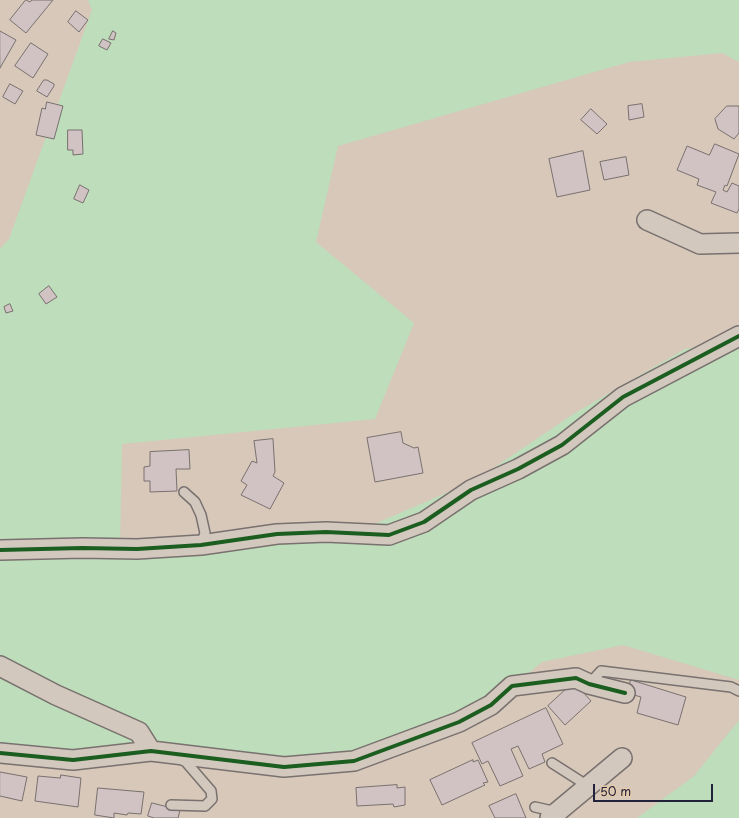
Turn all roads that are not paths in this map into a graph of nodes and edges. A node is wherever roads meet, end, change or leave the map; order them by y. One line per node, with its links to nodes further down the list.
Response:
1 (647, 220): 2 (street)
2 (739, 243)
3 (739, 336): 5 (street)
4 (184, 492): 5 (lane)
5 (201, 545): 6 (street)
6 (0, 550)
7 (0, 666): 11 (street)
8 (589, 684): 9 (lane); 10 (street); 11 (street)
9 (739, 691)
10 (625, 693)
11 (160, 751): 12 (street); 16 (lane)
12 (0, 753)
13 (622, 758): 15 (street)
14 (552, 763): 15 (lane)
15 (588, 786): 17 (street)
16 (172, 805)
17 (547, 812)

